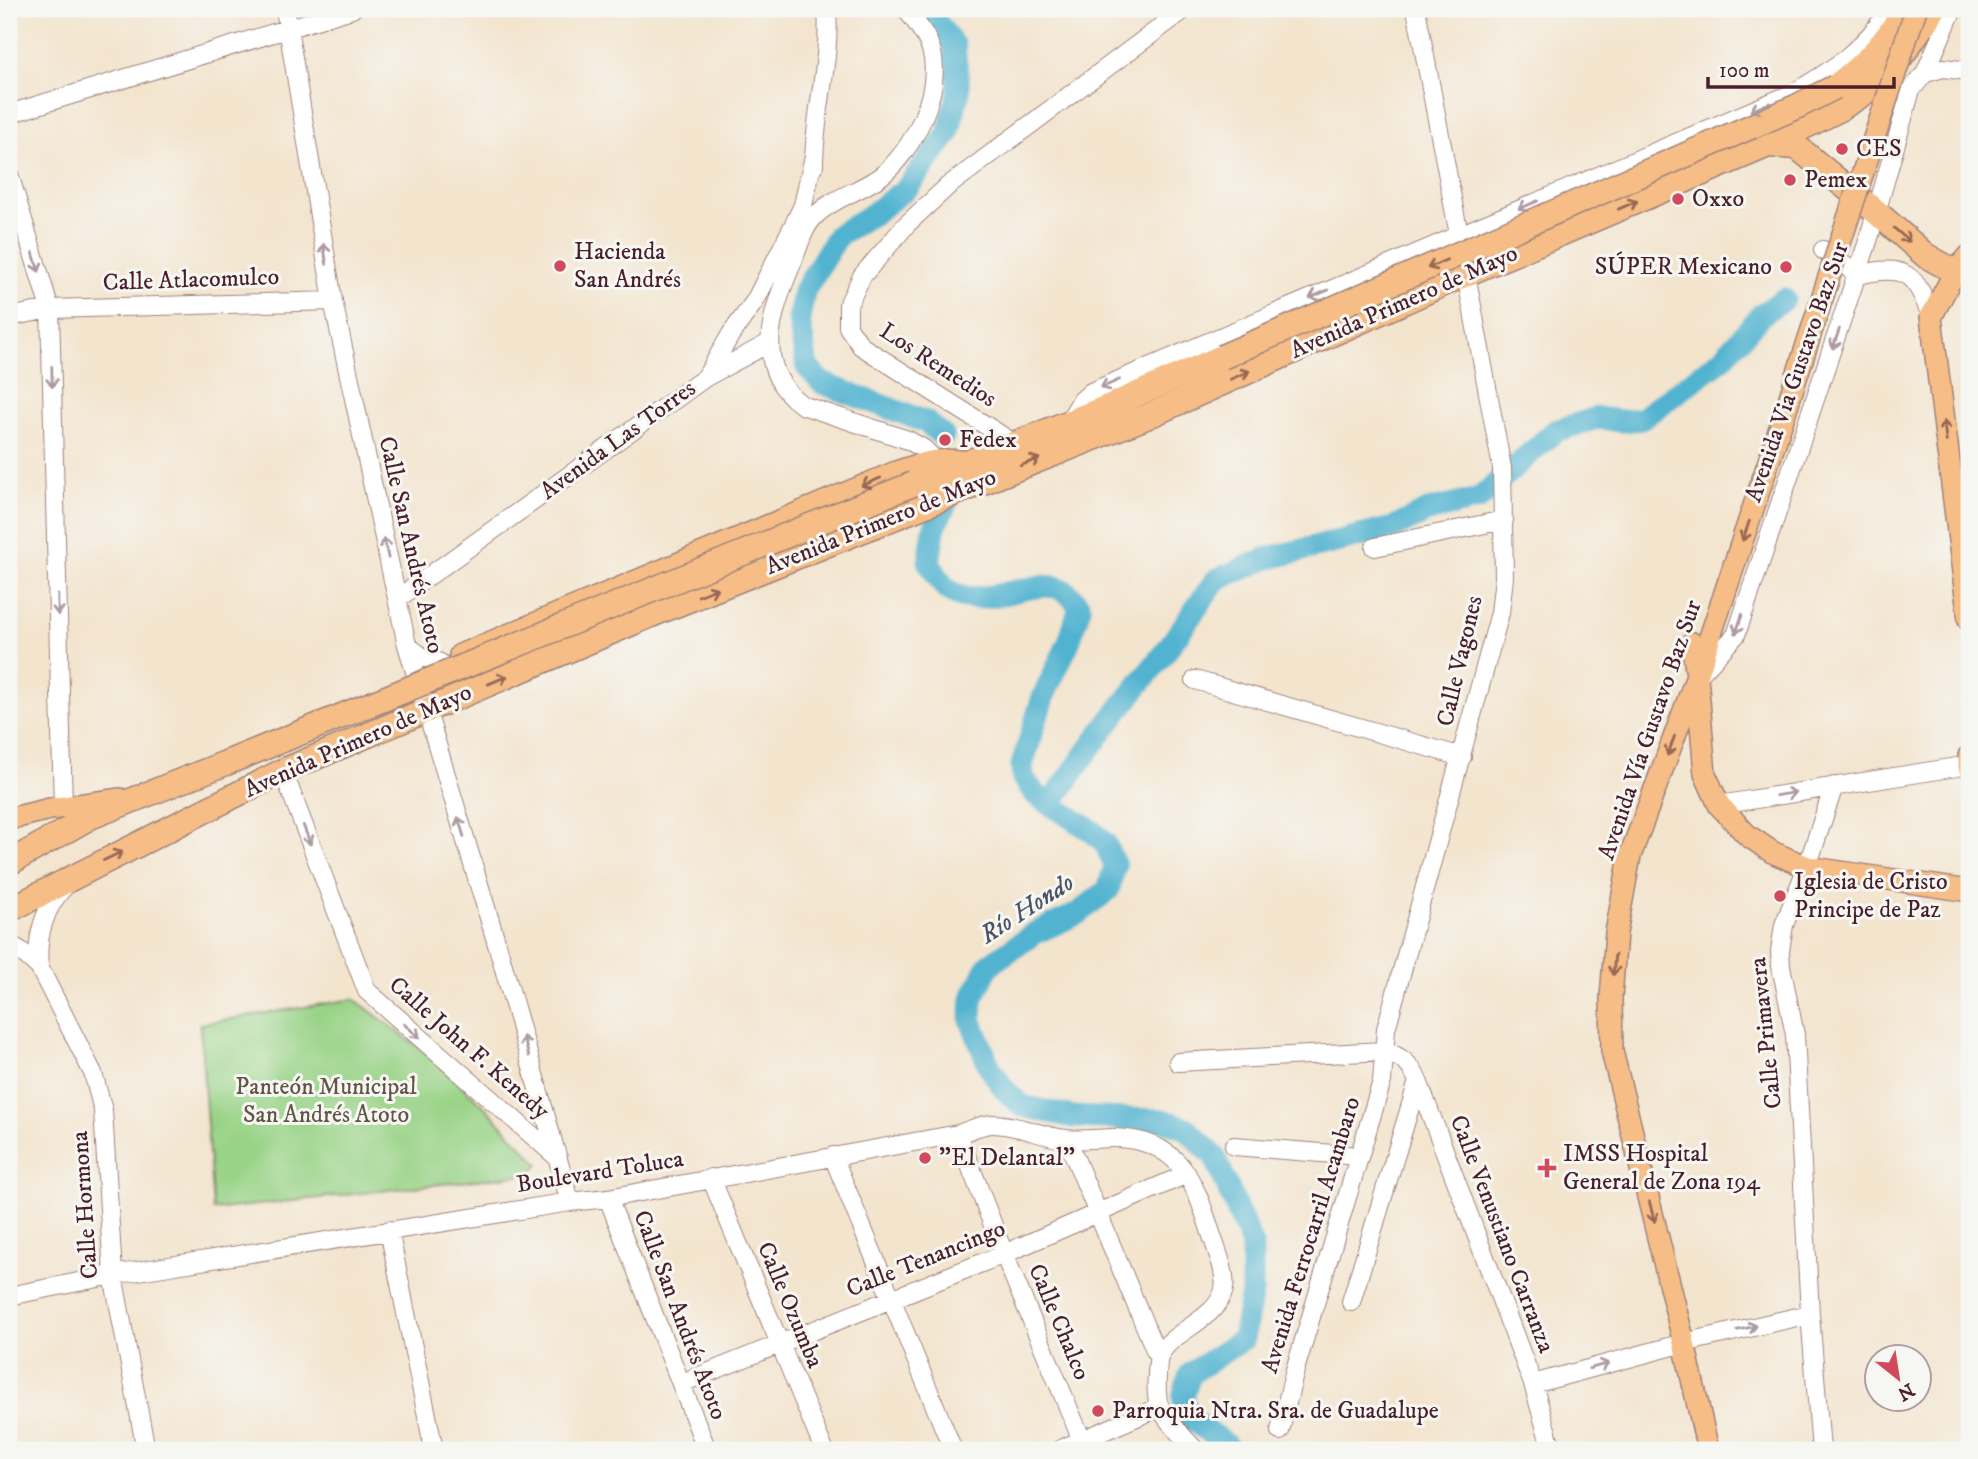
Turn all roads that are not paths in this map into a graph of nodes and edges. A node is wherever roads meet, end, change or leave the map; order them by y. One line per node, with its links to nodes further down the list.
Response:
1 (285, 9): 12 (street, Calle San Andrés Atoto)
2 (352, 9): 12 (street)
3 (827, 9): 17 (street)
4 (906, 9): 21 (street)
5 (1185, 9): 36 (street, Los Remedios)
6 (1416, 9): 23 (street)
7 (1890, 9): 19 (street, Avenida Primero de Mayo, one-way to 19)
8 (1904, 9): 34 (highway, Avenida Primero de Mayo, one-way to 34, bridge)
9 (1916, 9): 35 (main road, Avenida Via Gustavo Baz Sur, bridge)
10 (1934, 9): 16 (highway, Avenida Primero de Mayo, bridge)
11 (1954, 9): 14 (street)
12 (289, 28): 15 (street); 28 (street, Calle San Andrés Atoto, one-way to 12)
13 (1969, 71): 14 (street)
14 (1925, 74): 20 (street, Avenida Via Gustavo Baz Sur)
15 (9, 114)
16 (1768, 145): 20 (highway); 22 (highway, Avenida Primero de Mayo, one-way to 16)
17 (814, 156): 21 (street); 33 (street, Avenida Las Torres)
18 (9, 174): 29 (street, one-way to 29)
19 (1565, 190): 22 (street); 23 (street, Avenida Primero de Mayo, one-way to 23)
20 (1875, 211): 25 (highway, one-way to 25); 27 (street, Avenida Via Gustavo Baz Sur)
21 (815, 215): 32 (street)
22 (1580, 225): 26 (highway, Avenida Primero de Mayo)
23 (1459, 235): 34 (street, Avenida Primero de Mayo, one-way to 34)
24 (1823, 250): 27 (street)
25 (1962, 264): 31 (main road)
26 (1466, 274): 39 (street, Calle Vagones); 43 (highway, Avenida Primero de Mayo, one-way to 26)
27 (1858, 275): 31 (street); 49 (street, Avenida Via Gustavo Baz Sur, one-way to 49)
28 (333, 301): 29 (street, Calle Atlacomulco); 42 (street, Calle San Andrés Atoto, one-way to 28)
29 (50, 309): 30 (street, Calle Atlacomulco); 60 (street, one-way to 60)
30 (9, 317)
31 (1931, 317): 44 (main road, one-way to 31)
32 (769, 343): 33 (street); 37 (street)
33 (706, 376): 42 (street, Avenida Las Torres)
34 (1066, 424): 36 (highway, Avenida Primero de Mayo)
35 (1775, 443): 49 (main road, Avenida Vía Gustavo Baz Sur, one-way to 49)
36 (1015, 444): 38 (highway, Avenida Primero de Mayo)
37 (935, 460): 38 (main road, Avenida Primero de Mayo); 41 (main road, Avenida Primero de Mayo, one-way to 41)
38 (968, 462): 56 (highway, Avenida Primero de Mayo, bridge)
39 (1504, 520): 40 (street); 53 (street, Calle Vagones)
40 (1374, 547)
41 (648, 576): 43 (highway); 47 (main road, Avenida Primero de Mayo)
42 (397, 599): 46 (street, Calle San Andrés Atoto)
43 (663, 610): 51 (highway, Avenida Primero de Mayo, one-way to 43)
44 (1969, 620)
45 (1692, 643): 49 (main road)
46 (407, 645): 47 (street); 48 (street, Calle San Andrés Atoto)
47 (440, 663): 48 (main road, Avenida Primero de Mayo)
48 (415, 674): 51 (street, Calle San Andrés Atoto); 56 (main road, Avenida Primero de Mayo)
49 (1697, 676): 59 (main road); 90 (main road, Avenida Vía Gustavo Baz Sur, one-way to 90)
50 (1195, 680): 53 (street)
51 (426, 710): 55 (highway, Avenida Primero de Mayo); 77 (street, Calle San Andrés Atoto, one-way to 51)
52 (1969, 756): 54 (main road)
53 (1462, 757): 69 (street, Calle Vagones)
54 (1969, 766): 57 (street)
55 (283, 771): 64 (highway, Avenida Primero de Mayo, one-way to 55); 77 (street, Calle John F. Kenedy, one-way to 77)
56 (191, 777): 58 (highway, Avenida Primero de Mayo)
57 (1834, 786): 59 (street, one-way to 57); 63 (street, Calle Primavera)
58 (136, 797): 60 (main road, Avenida Primero de Mayo); 62 (highway, Avenida Primero de Mayo)
59 (1719, 805): 63 (main road)
60 (63, 807): 61 (main road, Avenida Primero de Mayo)
61 (9, 818)
62 (9, 863)
63 (1807, 867): 65 (main road); 89 (street, Calle Primavera)
64 (84, 870): 66 (highway, Avenida Primero de Mayo); 68 (street, Calle Hormona)
65 (1969, 891)
66 (9, 910)
67 (9, 944): 68 (street, Calle Hormona)
68 (39, 967): 85 (street, Calle Hormona)
69 (1383, 1051): 70 (street); 71 (street, Calle Venustiano Carranza); 76 (street, Avenida Ferrocarril Acambaro)
70 (1178, 1062)
71 (1418, 1081): 88 (street); 94 (street, Calle Venustiano Carranza)
72 (958, 1134): 73 (street, Boulevard Toluca); 75 (street, Boulevard Toluca); 84 (street, Calle Chalco)
73 (1067, 1139): 78 (street, Boulevard Toluca); 82 (street)
74 (1234, 1146): 76 (street)
75 (834, 1156): 79 (street, Boulevard Toluca); 87 (street)
76 (1359, 1156): 96 (street, Avenida Ferrocarril Acambaro)
77 (558, 1158): 81 (street, Calle San Andrés Atoto)
78 (1186, 1174): 82 (street, Calle Tenancingo); 92 (street, Boulevard Toluca)
79 (711, 1178): 80 (street, Boulevard Toluca); 91 (street, Calle Ozumba)
80 (608, 1198): 81 (street, Boulevard Toluca); 93 (street, Calle San Andrés Atoto)
81 (570, 1202): 83 (street, Boulevard Toluca)
82 (1097, 1214): 84 (street, Calle Tenancingo); 92 (street)
83 (388, 1230): 85 (street, Boulevard Toluca); 99 (street)
84 (1004, 1254): 87 (street, Calle Tenancingo); 97 (street, Calle Chalco)
85 (113, 1275): 86 (street, Boulevard Toluca); 98 (street, Calle Hormona)
86 (9, 1296)
87 (892, 1300): 91 (street, Calle Tenancingo); 102 (street)
88 (1351, 1302)
89 (1810, 1314): 90 (street, one-way to 89); 107 (street, Calle Primavera)
90 (1684, 1343): 94 (street, one-way to 90); 106 (main road, Avenida Vía Gustavo Baz Sur)
91 (780, 1344): 93 (street, Calle Tenancingo); 101 (street, Calle Ozumba)
92 (1158, 1357): 95 (street)
93 (682, 1383): 100 (street, Calle San Andrés Atoto)
94 (1533, 1384): 105 (street, Calle Venustiano Carranza)
95 (1160, 1408): 97 (street); 104 (street)
96 (1280, 1431)
97 (1084, 1446): 103 (street)
98 (146, 1450)
99 (434, 1450)
100 (706, 1450)
101 (824, 1450)
102 (953, 1450)
103 (1059, 1450)
104 (1195, 1450)
105 (1552, 1450)
106 (1708, 1450)
107 (1821, 1450)

